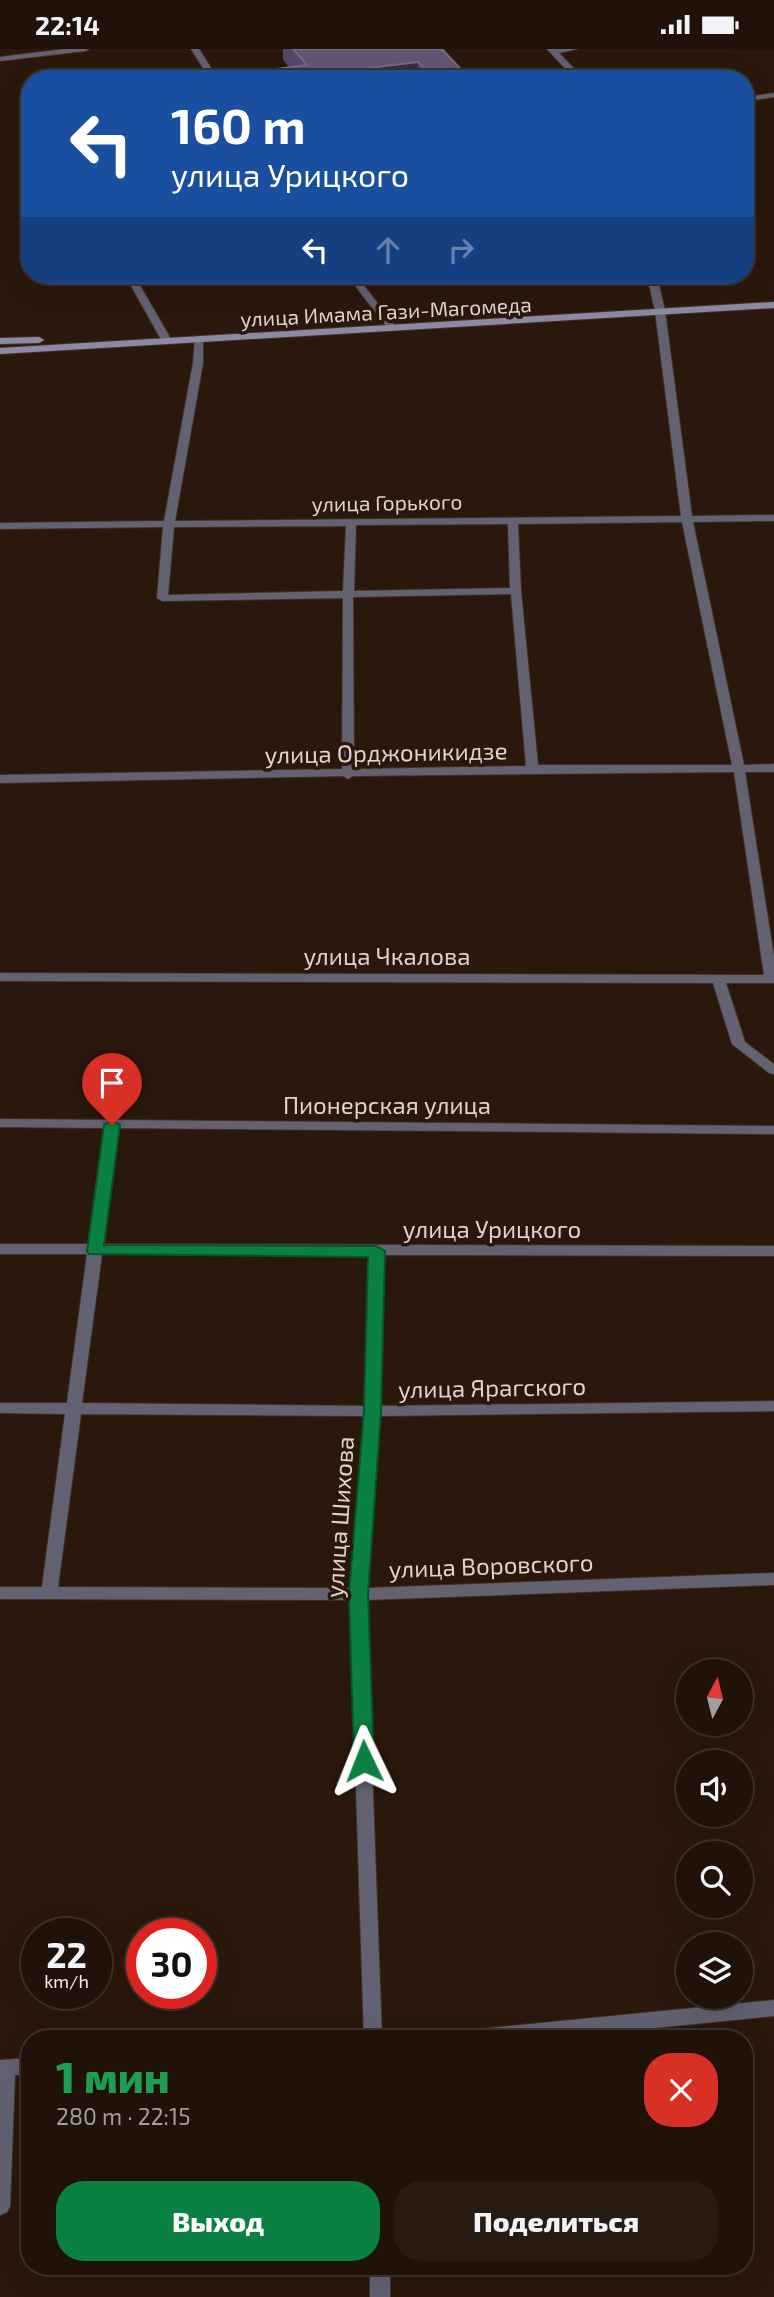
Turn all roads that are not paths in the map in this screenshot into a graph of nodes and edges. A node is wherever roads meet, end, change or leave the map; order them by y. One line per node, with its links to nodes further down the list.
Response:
1 (85, 49): 5 (street)
2 (195, 49): 6 (street)
3 (573, 49): 4 (street)
4 (552, 50): 7 (street)
5 (0, 59)
6 (208, 70)
7 (571, 70)
8 (774, 96): 9 (street)
9 (754, 98)
10 (134, 284): 17 (street)
11 (358, 284): 16 (street)
12 (654, 284): 15 (street)
13 (774, 297): 15 (main road)
14 (774, 305): 15 (main road, улица Имама Гази-Магомеда)
15 (660, 308): 16 (main road, улица Имама Гази-Магомеда); 22 (street)
16 (389, 324): 17 (main road); 18 (main road, улица Имама Гази-Магомеда)
17 (165, 338): 18 (main road, улица Имама Гази-Магомеда); 19 (main road); 20 (main road, улица Имама Гази-Магомеда)
18 (198, 339): 25 (street)
19 (0, 341)
20 (0, 351)
21 (774, 518): 22 (street, улица Горького)
22 (688, 519): 23 (street, улица Горького); 29 (street)
23 (513, 520): 24 (street, улица Горького); 27 (street)
24 (351, 522): 25 (street, улица Горького); 28 (street)
25 (169, 524): 26 (street, улица Горького); 28 (street)
26 (0, 526)
27 (516, 591): 28 (street); 31 (street)
28 (348, 594): 32 (street)
29 (739, 768): 30 (street, улица Орджоникидзе); 31 (street, улица Орджоникидзе); 36 (street)
30 (774, 768)
31 (532, 769): 32 (street, улица Орджоникидзе)
32 (348, 775): 33 (street, улица Орджоникидзе)
33 (0, 779)
34 (0, 977): 35 (street, улица Чкалова)
35 (718, 978): 36 (street, улица Чкалова); 37 (street)
36 (772, 979)
37 (774, 1070)
38 (0, 1123): 39 (street, Пионерская улица)
39 (112, 1125): 40 (street, Пионерская улица); 42 (street)
40 (774, 1130)
41 (0, 1249): 42 (street, улица Урицкого)
42 (95, 1251): 43 (street, улица Урицкого); 47 (street)
43 (376, 1251): 44 (street, улица Урицкого); 48 (street, улица Шихова)
44 (774, 1251)
45 (774, 1406): 48 (street, улица Ярагского)
46 (0, 1408): 47 (street, улица Ярагского)
47 (74, 1409): 48 (street, улица Ярагского); 51 (street)
48 (372, 1411): 52 (street, улица Шихова)
49 (774, 1579): 52 (street, улица Воровского)
50 (0, 1593): 51 (street, улица Воровского)
51 (49, 1593): 52 (street, улица Воровского)
52 (358, 1594): 54 (street, улица Шихова)
53 (774, 2008): 55 (street)
54 (373, 2030)
55 (551, 2030)
56 (21, 2067): 57 (street)
57 (3, 2068): 58 (street)
58 (0, 2206)
59 (380, 2275): 60 (street)
60 (380, 2297)

